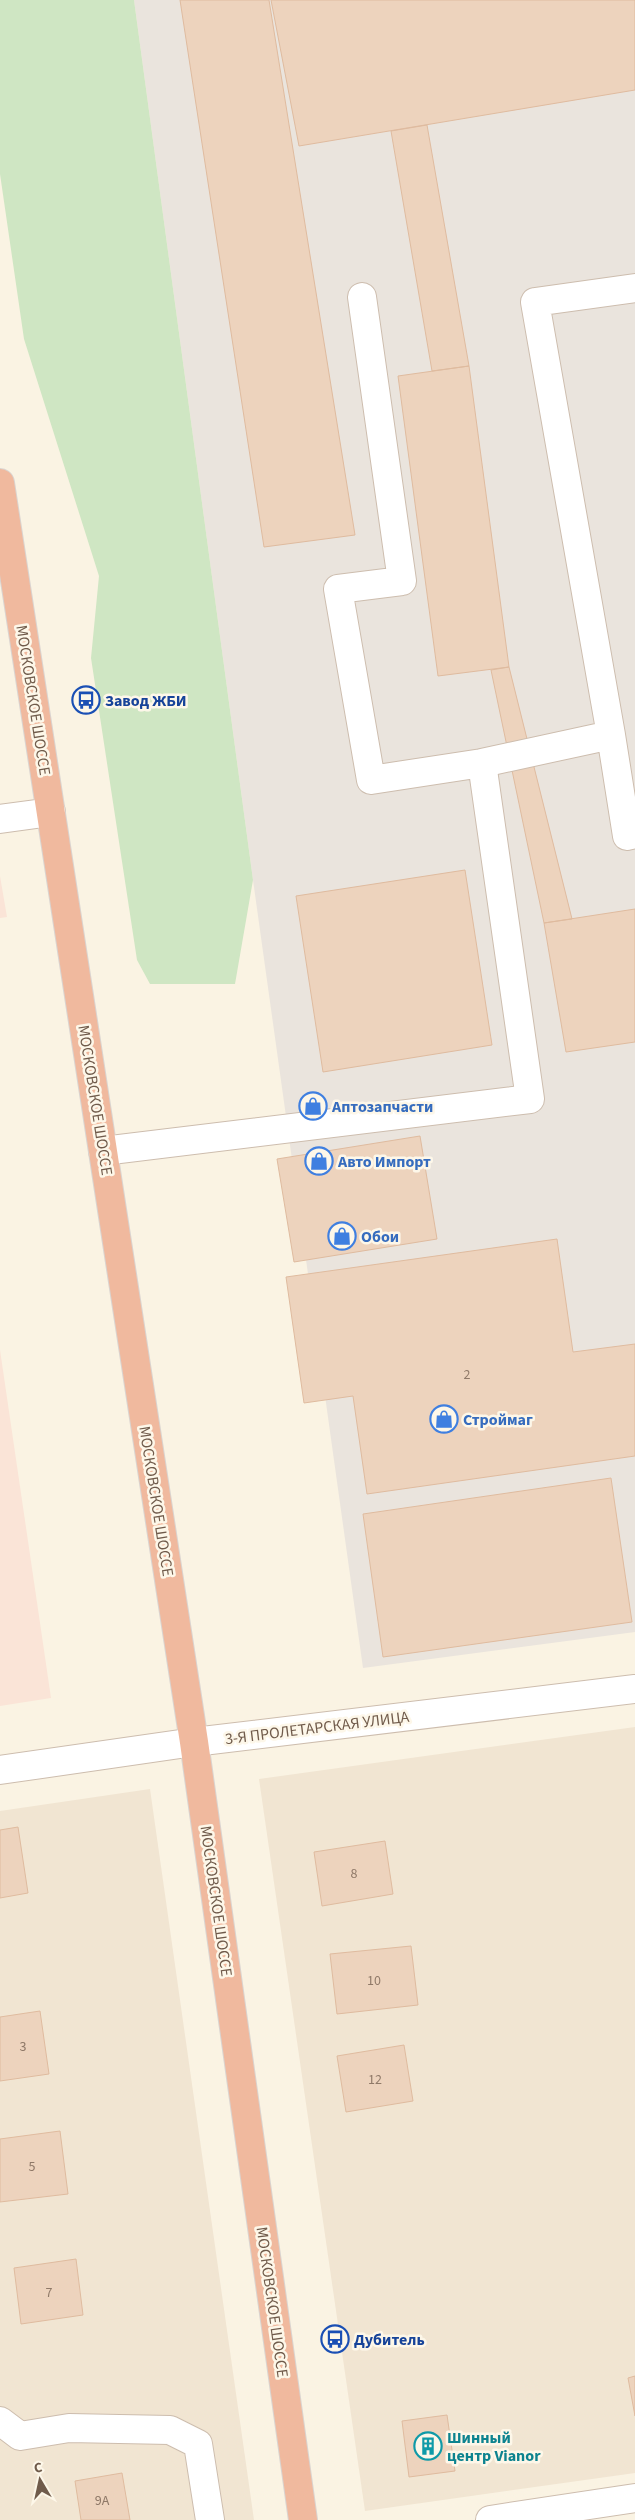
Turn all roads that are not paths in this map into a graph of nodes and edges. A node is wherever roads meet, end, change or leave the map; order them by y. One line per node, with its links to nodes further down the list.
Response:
1 (635, 288): 5 (street)
2 (362, 297): 6 (street)
3 (0, 483): 4 (highway, МОСКОВСКОЕ ШОССЕ)
4 (7, 579): 7 (highway, МОСКОВСКОЕ ШОССЕ)
5 (611, 735): 6 (street); 9 (street)
6 (482, 763): 10 (street)
7 (51, 812): 8 (street); 10 (highway, МОСКОВСКОЕ ШОССЕ)
8 (0, 819)
9 (635, 834)
10 (103, 1151): 12 (highway, МОСКОВСКОЕ ШОССЕ)
11 (635, 1689): 12 (street, 3-Я ПРОЛЕТАРСКАЯ УЛИЦА)
12 (194, 1742): 13 (street, 3-Я ПРОЛЕТАРСКАЯ УЛИЦА); 17 (highway, МОСКОВСКОЕ ШОССЕ)
13 (0, 1770)
14 (0, 2420): 16 (street)
15 (635, 2498): 18 (street)
16 (210, 2520)
17 (303, 2520)
18 (490, 2520)

